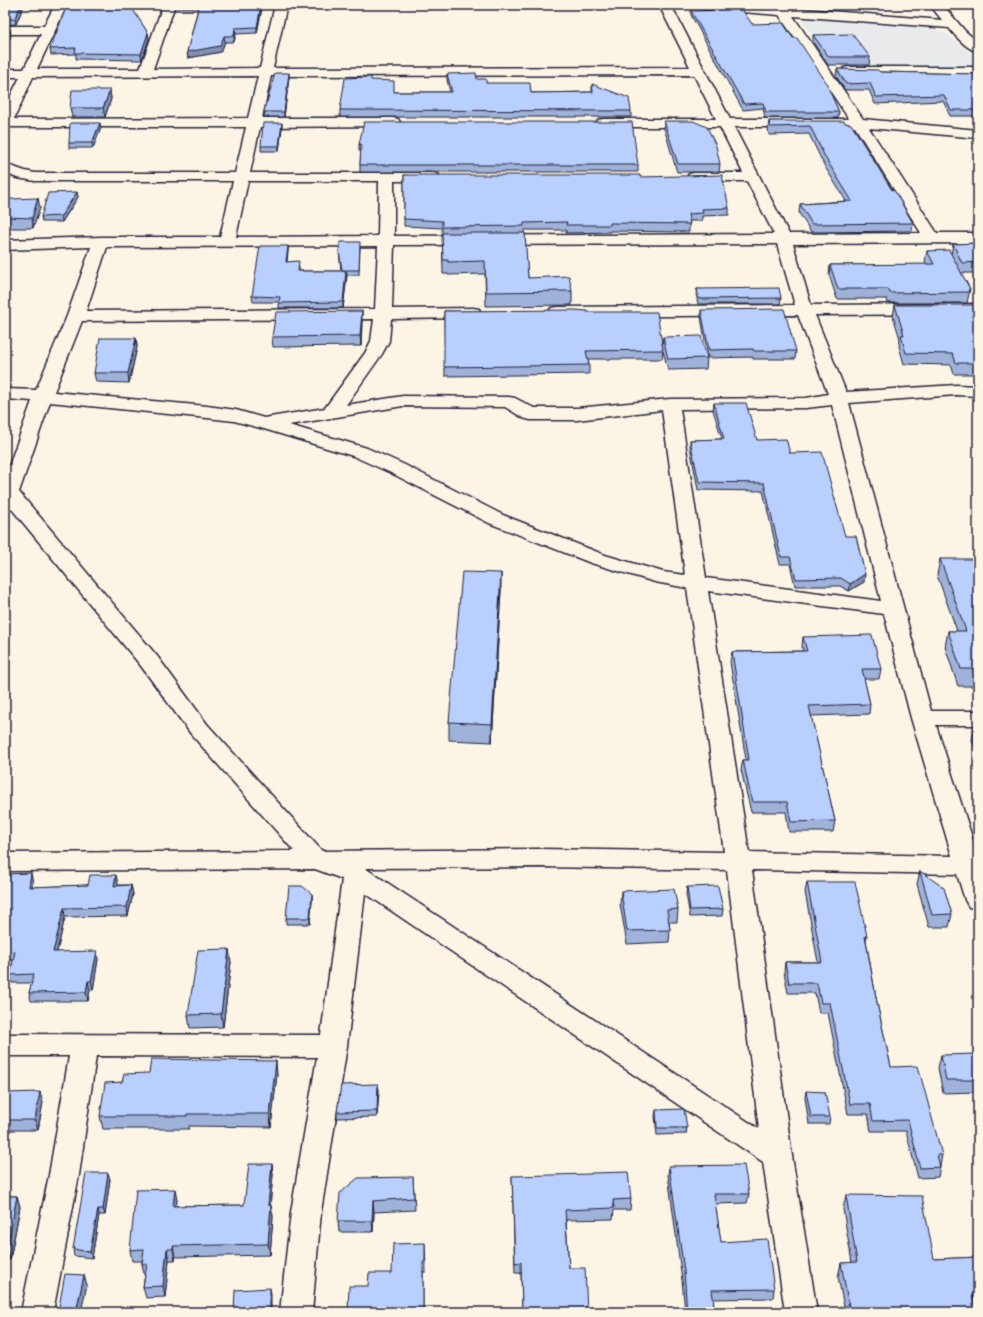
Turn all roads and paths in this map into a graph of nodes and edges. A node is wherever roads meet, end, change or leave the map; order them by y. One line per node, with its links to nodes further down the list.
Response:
1 (60, 5): 10 (street)
2 (169, 5): 17 (street)
3 (281, 5): 18 (street)
4 (665, 5): 13 (street)
5 (707, 5): 7 (street)
6 (936, 5): 8 (street)
7 (783, 11): 8 (street); 12 (street)
8 (953, 25): 11 (street)
9 (5, 30): 10 (street)
10 (48, 30): 16 (street)
11 (978, 48)
12 (822, 70): 14 (street); 23 (street)
13 (698, 71): 18 (street); 22 (street)
14 (978, 71)
15 (5, 73): 16 (street)
16 (27, 73): 17 (street); 24 (street)
17 (145, 73): 18 (street)
18 (265, 73): 19 (street)
19 (254, 122): 20 (street); 24 (street); 27 (street)
20 (405, 122)
21 (589, 123): 22 (street)
22 (724, 124): 23 (street); 31 (street)
23 (859, 124): 25 (street); 32 (street)
24 (6, 125)
25 (978, 134)
26 (5, 168): 27 (street)
27 (242, 177): 28 (street); 35 (street)
28 (387, 177): 29 (street); 37 (street)
29 (450, 177)
30 (681, 177): 31 (street)
31 (752, 177): 34 (street)
32 (932, 238): 33 (street); 34 (street)
33 (978, 238)
34 (784, 239): 37 (street); 40 (street)
35 (227, 241): 36 (street); 37 (street)
36 (101, 242): 38 (street); 44 (street)
37 (386, 242): 43 (street)
38 (5, 245)
39 (978, 309): 40 (street)
40 (804, 310): 41 (street); 48 (street)
41 (542, 312)
42 (487, 313): 43 (street)
43 (384, 314): 44 (street); 50 (street)
44 (76, 316): 47 (street)
45 (978, 391): 48 (street)
46 (5, 394): 47 (street)
47 (43, 396): 51 (street); 52 (street)
48 (840, 398): 49 (street); 54 (street)
49 (670, 404): 50 (street); 53 (street)
50 (332, 412): 51 (street)
51 (263, 424): 53 (street)
52 (7, 499): 57 (street)
53 (695, 583): 54 (street); 59 (street)
54 (893, 609): 55 (street)
55 (922, 718): 56 (street); 60 (street)
56 (978, 718)
57 (316, 859): 58 (street); 59 (street); 61 (street)
58 (5, 862)
59 (738, 862): 60 (street); 66 (street)
60 (972, 865): 62 (street)
61 (355, 874): 65 (street); 66 (street)
62 (978, 900)
63 (5, 1045): 64 (street)
64 (84, 1046): 65 (street); 67 (street)
65 (333, 1046): 68 (street)
66 (777, 1156): 69 (street)
67 (37, 1312)
68 (296, 1312)
69 (801, 1312)

